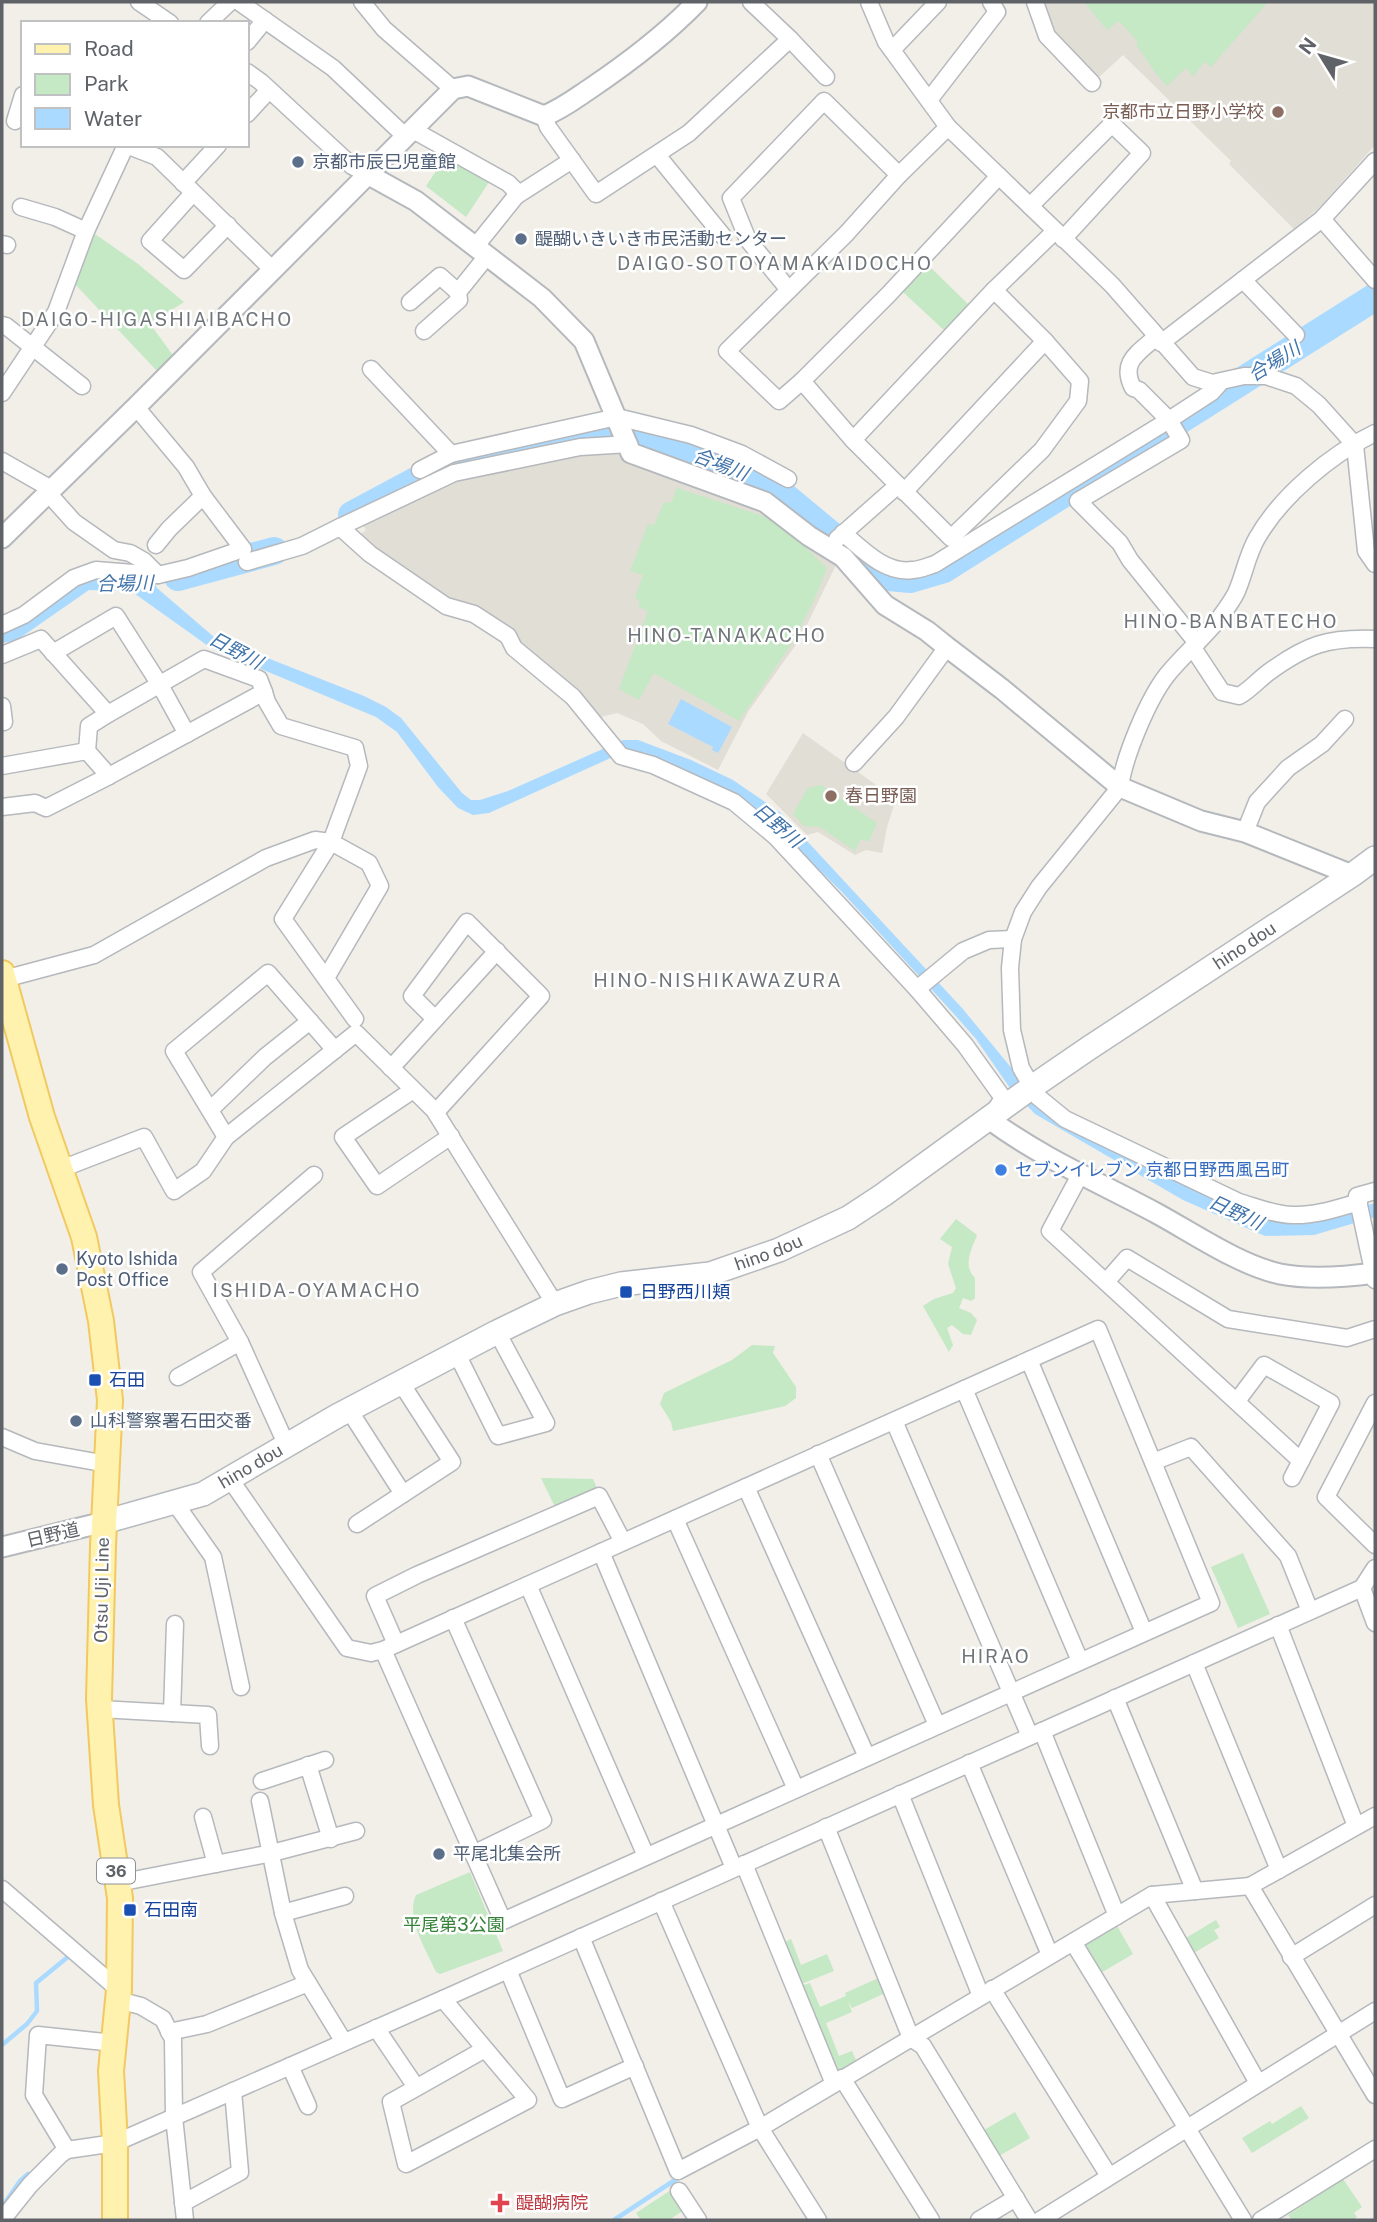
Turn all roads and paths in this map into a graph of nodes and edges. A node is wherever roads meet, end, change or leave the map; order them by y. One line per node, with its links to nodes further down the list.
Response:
1 (139, 2): 12 (street)
2 (230, 2): 13 (street)
3 (239, 2): 11 (street)
4 (362, 2): 21 (street)
5 (697, 2): 25 (street)
6 (751, 2): 14 (street)
7 (869, 2): 16 (street)
8 (937, 2): 16 (street)
9 (991, 2): 22 (street)
10 (1035, 2): 19 (street)
11 (265, 20): 15 (street); 28 (street)
12 (167, 21)
13 (210, 21)
14 (790, 39): 18 (street); 32 (street)
15 (248, 41)
16 (892, 50): 22 (street)
17 (248, 73): 20 (street)
18 (826, 77)
19 (1092, 83)
20 (269, 89): 24 (street); 35 (street)
21 (453, 89): 25 (street); 28 (street)
22 (929, 100): 27 (street)
23 (21, 101): 26 (street)
24 (248, 113)
25 (544, 116): 33 (street)
26 (13, 121)
27 (948, 127): 36 (street); 37 (street)
28 (410, 133): 35 (street); 39 (street)
29 (125, 147): 44 (street)
30 (131, 147): 38 (street)
31 (217, 147): 38 (street)
32 (657, 155): 33 (street); 46 (street)
33 (572, 160): 39 (street)
34 (1375, 161): 42 (street)
35 (369, 175): 47 (street); 48 (street)
36 (900, 175): 51 (street); 51 (street)
37 (999, 176): 40 (street); 62 (street)
38 (188, 188): 43 (street); 43 (street)
39 (516, 196): 47 (street)
40 (1030, 206): 45 (street); 45 (street)
41 (21, 207): 44 (street)
42 (1322, 219): 49 (street); 50 (street)
43 (228, 225): 48 (street)
44 (86, 231): 60 (street)
45 (1059, 235): 52 (street); 58 (street)
46 (723, 236)
47 (481, 251): 53 (street); 68 (street)
48 (273, 270): 66 (street)
49 (1243, 280): 57 (street); 58 (street)
50 (1375, 280)
51 (789, 290): 62 (street)
52 (994, 290): 59 (street); 70 (street)
53 (458, 292): 54 (street); 56 (street)
54 (410, 302)
55 (2, 325): 60 (street)
56 (424, 331)
57 (1296, 335)
58 (1158, 340): 63 (street); 67 (street)
59 (1045, 341): 76 (street); 76 (street)
60 (32, 346): 64 (street); 65 (street)
61 (371, 369): 73 (street)
62 (802, 381): 70 (street)
63 (1222, 382): 67 (street); 71 (street)
64 (82, 386)
65 (2, 393)
66 (136, 407): 77 (street); 79 (street)
67 (1171, 424): 78 (street); 78 (street)
68 (623, 431): 73 (street); 73 (street); 75 (street); 82 (street)
69 (1375, 433): 71 (street)
70 (853, 440): 76 (street)
71 (1355, 445): 85 (street); 90 (street)
72 (2, 461): 77 (street)
73 (451, 462): 74 (street); 80 (street)
74 (420, 470)
75 (788, 479)
76 (901, 488): 82 (street)
77 (50, 492): 81 (street); 86 (street)
78 (1069, 494): 82 (street); 90 (street)
79 (203, 496): 83 (street); 84 (street)
80 (340, 527): 84 (street); 112 (street)
81 (2, 538)
82 (836, 540): 89 (street)
83 (156, 545)
84 (247, 557): 86 (street)
85 (1375, 564)
86 (158, 575): 87 (street)
87 (2, 625)
88 (1375, 639): 90 (street)
89 (947, 646): 99 (street); 102 (street)
90 (1195, 646): 102 (street)
91 (52, 653): 92 (street); 93 (street); 95 (street)
92 (2, 654)
93 (160, 685): 94 (street); 95 (street); 97 (street)
94 (264, 692): 97 (street); 105 (street)
95 (108, 714): 98 (street)
96 (1342, 730): 104 (street)
97 (187, 734): 101 (street)
98 (87, 751): 100 (street); 101 (street)
99 (854, 764)
100 (2, 766)
101 (109, 776): 103 (street)
102 (1120, 787): 104 (street); 108 (street)
103 (2, 807)
104 (1245, 832): 107 (street)
105 (331, 842): 110 (street); 111 (street); 111 (street)
106 (1375, 858): 107 (main road, hino dou)
107 (1352, 875): 119 (main road, hino dou)
108 (1013, 939): 112 (street); 119 (street)
109 (497, 951): 114 (street); 114 (street); 121 (street)
110 (3, 976): 125 (main road, Otsu Uji Line / 36)
111 (326, 978): 113 (street)
112 (924, 983): 122 (street)
113 (355, 1019)
114 (435, 1019): 117 (street)
115 (310, 1021): 116 (street); 120 (street); 120 (street)
116 (335, 1050): 117 (street); 124 (street)
117 (391, 1068): 118 (street)
118 (413, 1090): 121 (street); 123 (street)
119 (1024, 1093): 122 (main road, hino dou); 129 (street)
120 (210, 1110): 124 (street)
121 (436, 1112): 123 (street)
122 (989, 1119): 126 (street); 132 (main road, hino dou)
123 (450, 1136): 132 (street)
124 (226, 1137): 125 (street)
125 (61, 1169): 150 (main road, Otsu Uji Line / 36)
126 (1081, 1173): 130 (street); 131 (street)
127 (314, 1175): 135 (street)
128 (1375, 1192): 129 (street)
129 (1359, 1204): 130 (street)
130 (1375, 1275)
131 (1106, 1282): 133 (street); 141 (street)
132 (555, 1304): 134 (main road, hino dou)
133 (1375, 1329)
134 (497, 1332): 136 (main road, hino dou); 136 (street)
135 (240, 1342): 138 (street); 146 (street)
136 (457, 1354): 139 (main road, hino dou)
137 (1029, 1360): 140 (street); 149 (street); 171 (street)
138 (178, 1377)
139 (401, 1383): 143 (main road, hino dou); 154 (street)
140 (964, 1389): 144 (street); 173 (street)
141 (1237, 1401): 148 (street); 148 (street)
142 (1375, 1403): 160 (street)
143 (349, 1410): 146 (main road, hino dou); 154 (street)
144 (894, 1420): 147 (street); 176 (street)
145 (2, 1437): 150 (street)
146 (286, 1446): 152 (main road, hino dou)
147 (818, 1454): 153 (street); 180 (street)
148 (1301, 1461): 151 (street)
149 (1153, 1462): 166 (street); 171 (street)
150 (107, 1464): 157 (main road, Otsu Uji Line / 36)
151 (1292, 1478)
152 (230, 1479): 155 (main road, hino dou); 172 (street)
153 (746, 1487): 156 (street); 183 (street)
154 (403, 1494): 158 (street)
155 (175, 1503): 157 (main road, hino dou); 175 (street)
156 (675, 1519): 159 (street); 188 (street)
157 (103, 1522): 161 (street, 日野道); 178 (main road, Otsu Uji Line / 36)
158 (357, 1524)
159 (624, 1542): 162 (street); 172 (street)
160 (1375, 1545)
161 (2, 1546)
162 (601, 1552): 164 (street); 193 (street)
163 (1375, 1568): 165 (street)
164 (528, 1585): 167 (street); 200 (street)
165 (1362, 1588): 166 (street); 168 (street)
166 (1310, 1611): 170 (street)
167 (453, 1618): 172 (street); 199 (street)
168 (1375, 1623)
169 (176, 1624): 179 (street)
170 (1278, 1625): 174 (street); 194 (street)
171 (1144, 1632): 173 (street)
172 (389, 1647): 199 (street)
173 (1080, 1661): 176 (street)
174 (1194, 1663): 177 (street); 203 (street)
175 (241, 1686)
176 (1012, 1694): 180 (street); 181 (street)
177 (1115, 1698): 181 (street); 207 (street)
178 (100, 1709): 179 (street); 204 (main road, Otsu Uji Line / 36)
179 (172, 1713): 182 (street)
180 (937, 1724): 183 (street)
181 (1036, 1733): 185 (street); 213 (street)
182 (210, 1746)
183 (867, 1757): 188 (street)
184 (325, 1760): 186 (street)
185 (970, 1763): 189 (street); 216 (street)
186 (307, 1765): 187 (street); 197 (street)
187 (262, 1781)
188 (796, 1789): 193 (street)
189 (900, 1794): 195 (street); 220 (street)
190 (260, 1801): 198 (street)
191 (1375, 1816): 194 (street)
192 (203, 1817): 201 (street)
193 (716, 1825): 200 (street); 202 (street)
194 (1356, 1826): 203 (street)
195 (826, 1827): 202 (street); 227 (street)
196 (356, 1831): 197 (street)
197 (331, 1839): 198 (street)
198 (271, 1853): 201 (street); 212 (street)
199 (473, 1854): 200 (street)
200 (646, 1856)
201 (216, 1864): 204 (street)
202 (739, 1866): 210 (street); 233 (street)
203 (1279, 1870): 205 (street)
204 (118, 1883): 221 (main road, Otsu Uji Line / 36)
205 (1250, 1886): 207 (street); 217 (street)
206 (2, 1889): 221 (street)
207 (1195, 1891): 208 (street)
208 (1152, 1895): 213 (street); 234 (street)
209 (345, 1896): 212 (street)
210 (661, 1901): 214 (street); 240 (street)
211 (1375, 1905): 217 (street)
212 (283, 1913): 219 (street)
213 (1117, 1916): 215 (street)
214 (581, 1937): 218 (street); 232 (street)
215 (1073, 1942): 216 (street); 241 (street)
216 (1050, 1955): 220 (street)
217 (1291, 1957): 226 (street)
218 (508, 1970): 222 (street); 232 (street)
219 (308, 1983): 225 (street); 228 (street)
220 (987, 1993): 227 (street); 245 (street)
221 (118, 1995): 225 (street); 229 (main road, Otsu Uji Line / 36)
222 (443, 1999): 224 (street); 230 (street)
223 (1375, 2011): 226 (street)
224 (376, 2028): 228 (street); 235 (street)
225 (169, 2032): 239 (street)
226 (1338, 2034): 234 (street); 237 (street)
227 (911, 2038): 233 (street); 247 (street)
228 (344, 2042): 231 (street)
229 (114, 2043): 242 (main road, Otsu Uji Line / 36); 244 (street)
230 (485, 2049): 235 (street); 235 (street)
231 (290, 2066): 236 (street); 238 (street)
232 (635, 2066): 240 (street)
233 (838, 2081): 240 (street); 254 (street)
234 (1258, 2084): 241 (street)
235 (416, 2087)
236 (233, 2091): 239 (street); 248 (street)
237 (1375, 2095)
238 (308, 2106)
239 (174, 2117): 242 (street); 248 (street)
240 (760, 2128): 253 (street)
241 (1186, 2128): 245 (street); 258 (street)
242 (115, 2143): 244 (street); 250 (main road, Otsu Uji Line / 36)
243 (1375, 2149): 259 (street)
244 (67, 2150): 249 (street)
245 (1109, 2176): 257 (street)
246 (679, 2191): 252 (street)
247 (1016, 2198): 255 (street); 256 (street)
248 (183, 2203): 251 (street)
249 (2, 2220)
250 (115, 2220)
251 (185, 2220)
252 (698, 2220)
253 (818, 2220)
254 (931, 2220)
255 (979, 2220)
256 (1029, 2220)
257 (1040, 2220)
258 (1243, 2220)
259 (1261, 2220)

